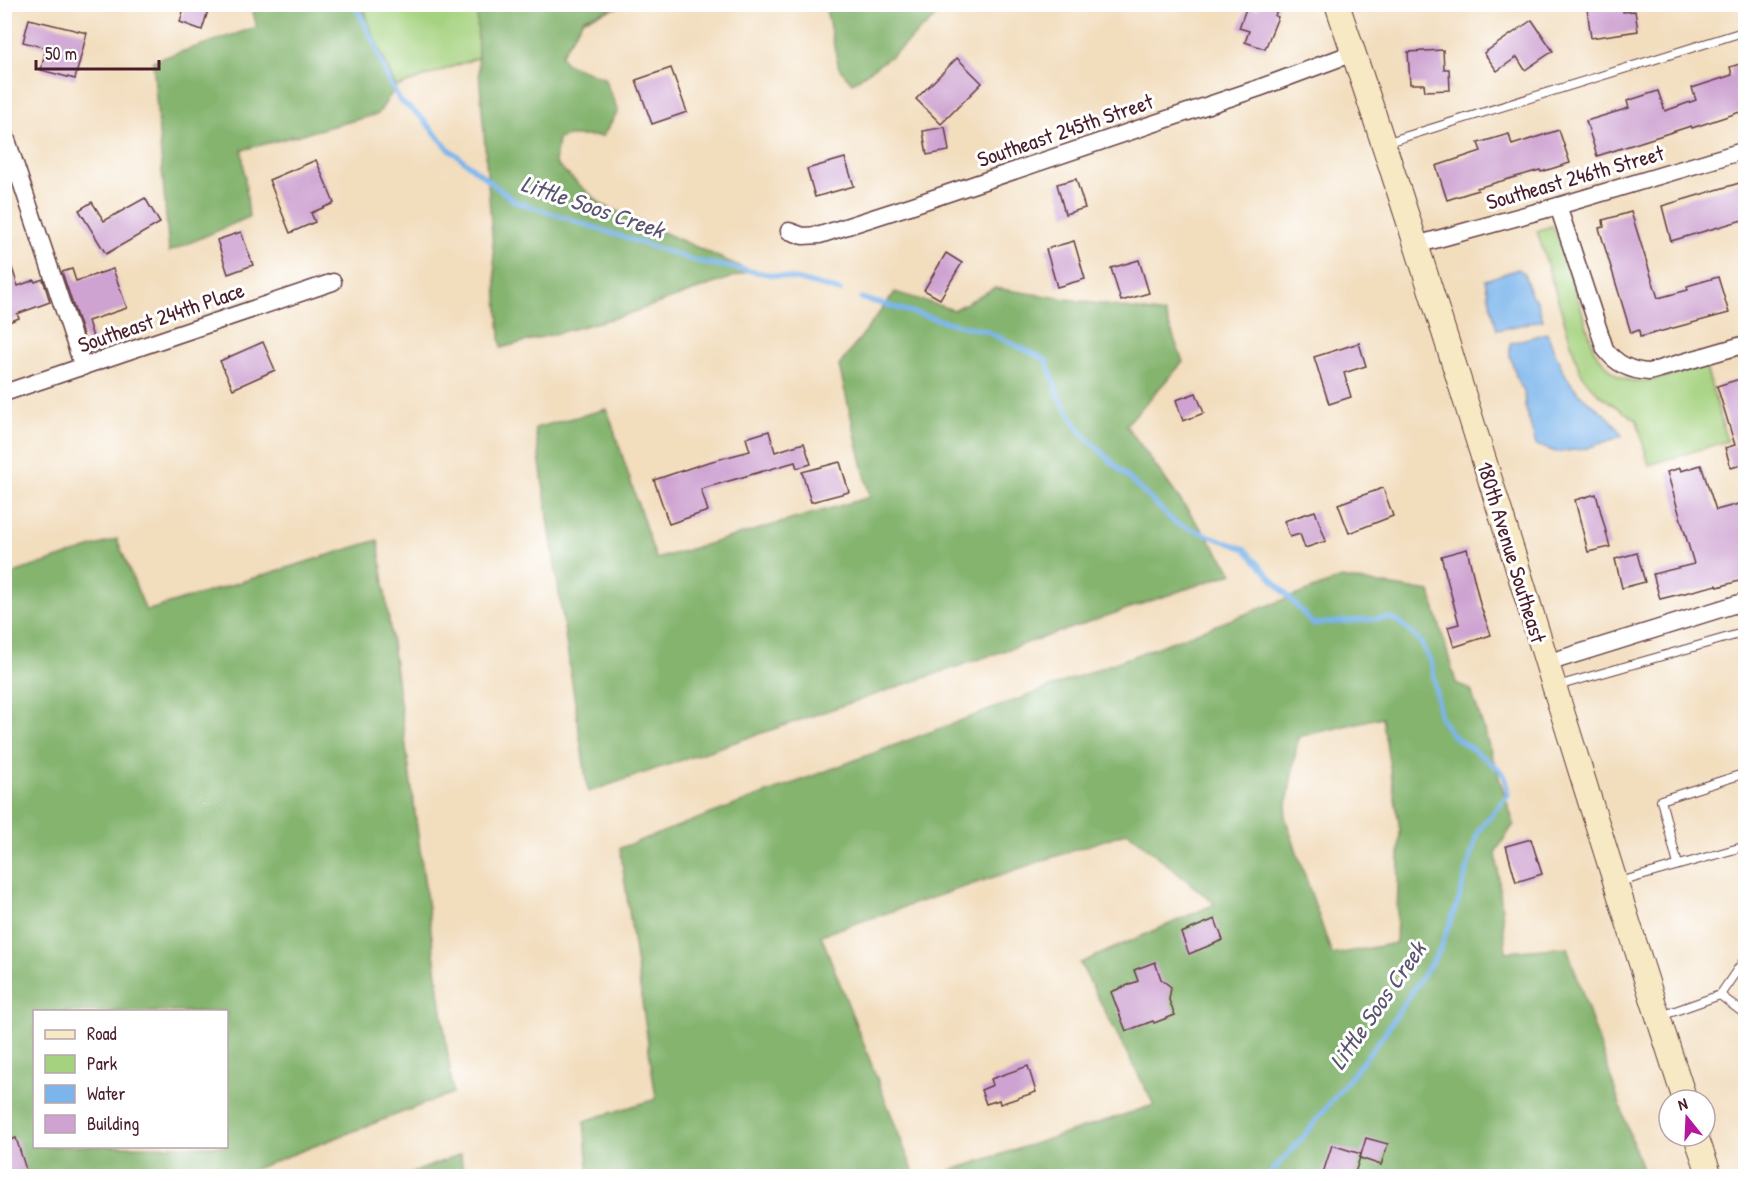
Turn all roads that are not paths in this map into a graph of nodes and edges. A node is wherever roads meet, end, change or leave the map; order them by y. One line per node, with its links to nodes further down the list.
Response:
1 (1337, 4): 3 (street, 180th Avenue Southeast)
2 (1746, 31): 5 (lane)
3 (1353, 53): 5 (street, 180th Avenue Southeast); 8 (street, Southeast 245th Street)
4 (4, 131): 12 (street)
5 (1382, 144): 9 (street, 180th Avenue Southeast)
6 (1746, 150): 7 (street, Southeast 246th Street)
7 (1558, 206): 9 (street, Southeast 246th Street); 11 (street)
8 (789, 231)
9 (1416, 245): 16 (street, 180th Avenue Southeast)
10 (333, 282): 12 (street, Southeast 244th Place)
11 (1746, 344)
12 (83, 367): 13 (street, Southeast 244th Place)
13 (4, 393)
14 (1746, 601): 16 (street)
15 (1746, 632): 17 (lane)
16 (1547, 663): 17 (street, 180th Avenue Southeast)
17 (1553, 687): 21 (street, 180th Avenue Southeast)
18 (1746, 775): 20 (lane)
19 (1746, 846): 20 (lane)
20 (1678, 865): 21 (lane)
21 (1614, 883): 25 (street, 180th Avenue Southeast)
22 (1746, 957): 23 (lane)
23 (1719, 995): 24 (lane); 25 (lane)
24 (1746, 1015)
25 (1658, 1018): 26 (street, 180th Avenue Southeast)
26 (1681, 1088)
27 (1700, 1148): 28 (street)
28 (1710, 1176)

